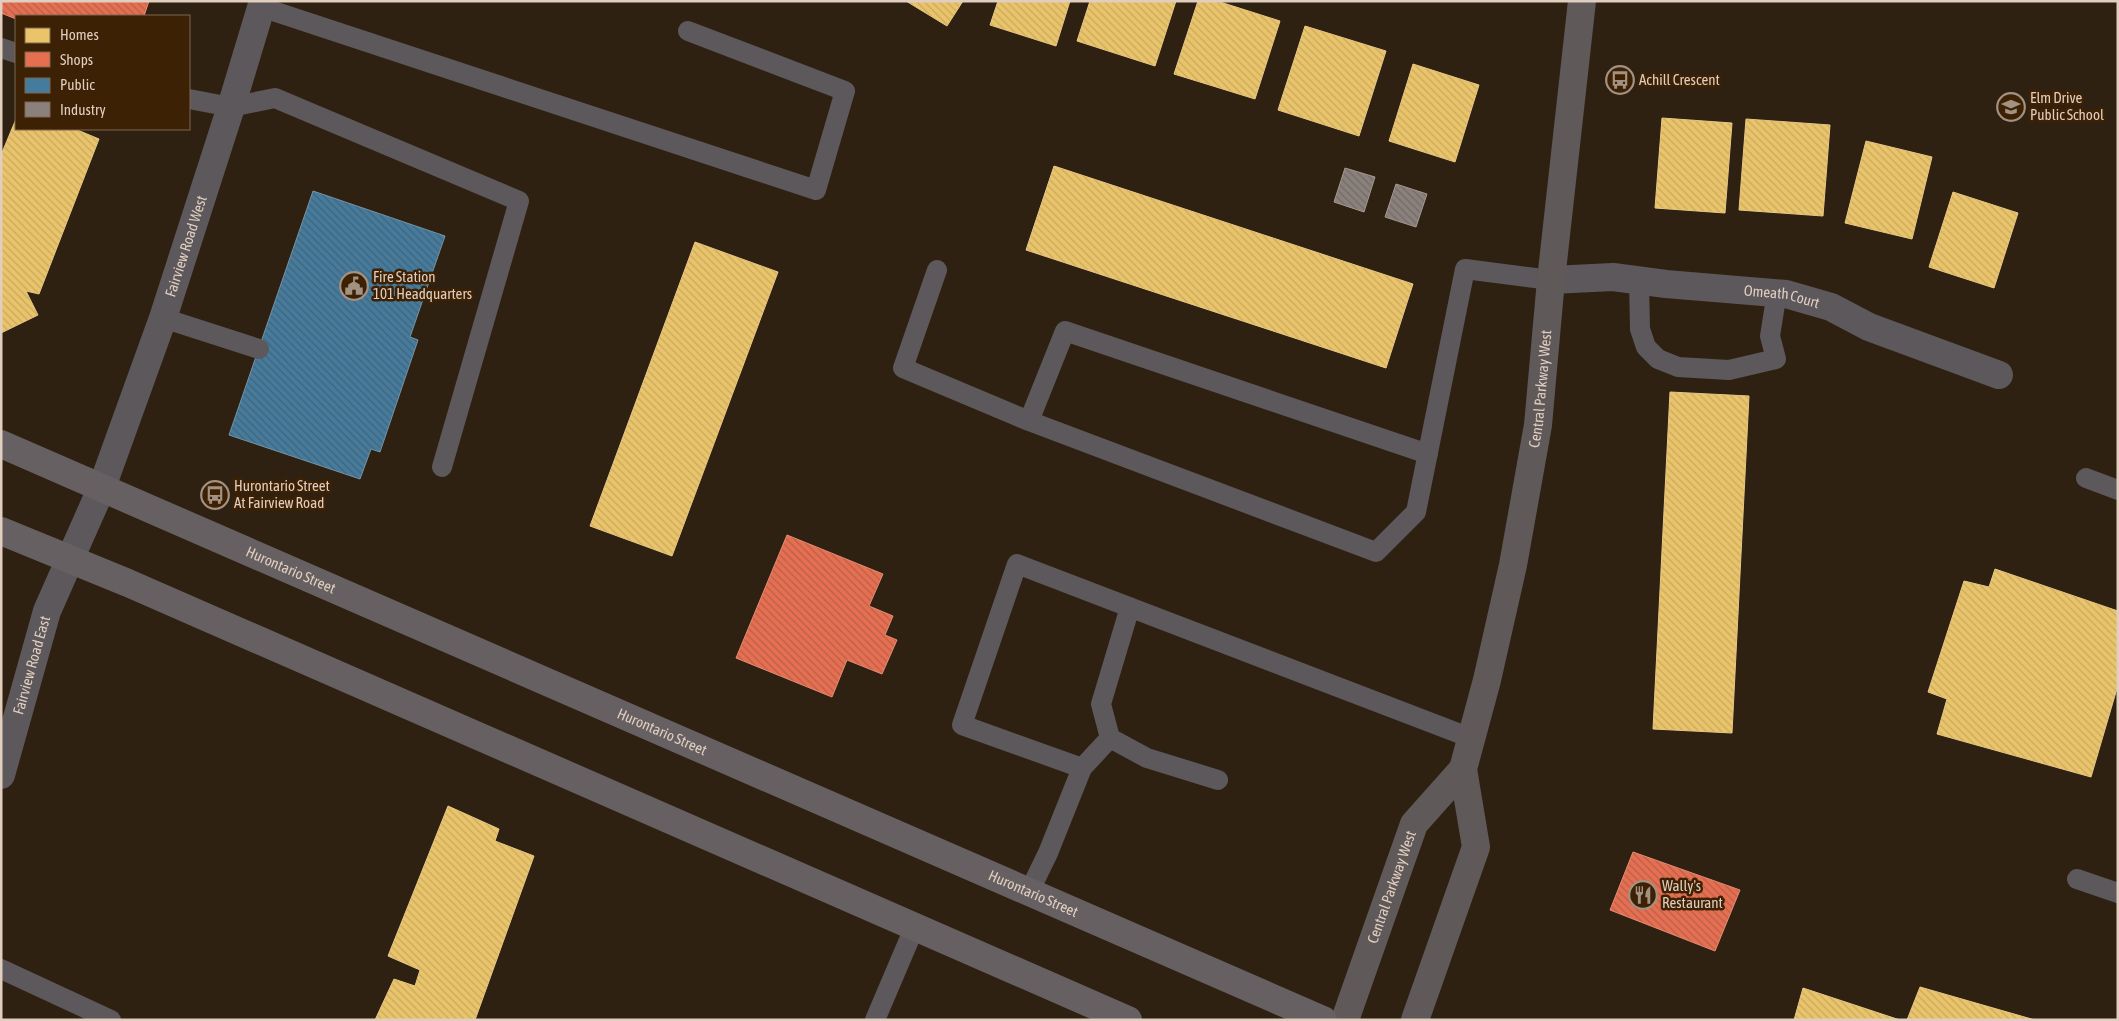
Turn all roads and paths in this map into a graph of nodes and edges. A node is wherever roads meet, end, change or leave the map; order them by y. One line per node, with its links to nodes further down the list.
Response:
1 (1582, 1): 7 (street, Central Parkway West)
2 (262, 4): 3 (lane); 5 (street, Fairview Road West)
3 (688, 31)
4 (190, 99): 5 (lane)
5 (231, 107): 10 (street, Fairview Road West); 16 (lane)
6 (937, 270): 13 (lane)
7 (1551, 280): 8 (street, Omeath Court); 15 (lane); 24 (street, Central Parkway West)
8 (1639, 280): 9 (street, Omeath Court); 9 (lane)
9 (1776, 292): 12 (street, Omeath Court)
10 (163, 318): 11 (lane); 18 (street, Fairview Road West)
11 (259, 349)
12 (1999, 375)
13 (1029, 421): 15 (lane); 15 (lane)
14 (1, 444): 18 (main road, Hurontario Street)
15 (1428, 454)
16 (442, 467)
17 (2086, 478): 19 (lane)
18 (102, 487): 21 (street, Fairview Road East); 30 (main road, Hurontario Street)
19 (2118, 490)
20 (1, 531): 21 (main road)
21 (70, 559): 27 (street, Fairview Road East); 32 (main road)
22 (1130, 607): 23 (lane); 24 (lane); 25 (lane)
23 (1110, 738): 25 (lane); 28 (lane)
24 (1471, 738): 26 (street, Central Parkway West)
25 (1082, 768): 30 (lane)
26 (1463, 769): 38 (street, Central Parkway West); 39 (street, Central Parkway West)
27 (1, 775)
28 (1218, 780)
29 (2077, 879): 31 (lane)
30 (1029, 892): 37 (main road, Hurontario Street)
31 (2118, 893)
32 (915, 926): 34 (main road); 36 (lane)
33 (1, 969): 35 (lane)
34 (1114, 1017)
35 (111, 1020)
36 (875, 1020)
37 (1323, 1020)
38 (1345, 1020)
39 (1415, 1020)

